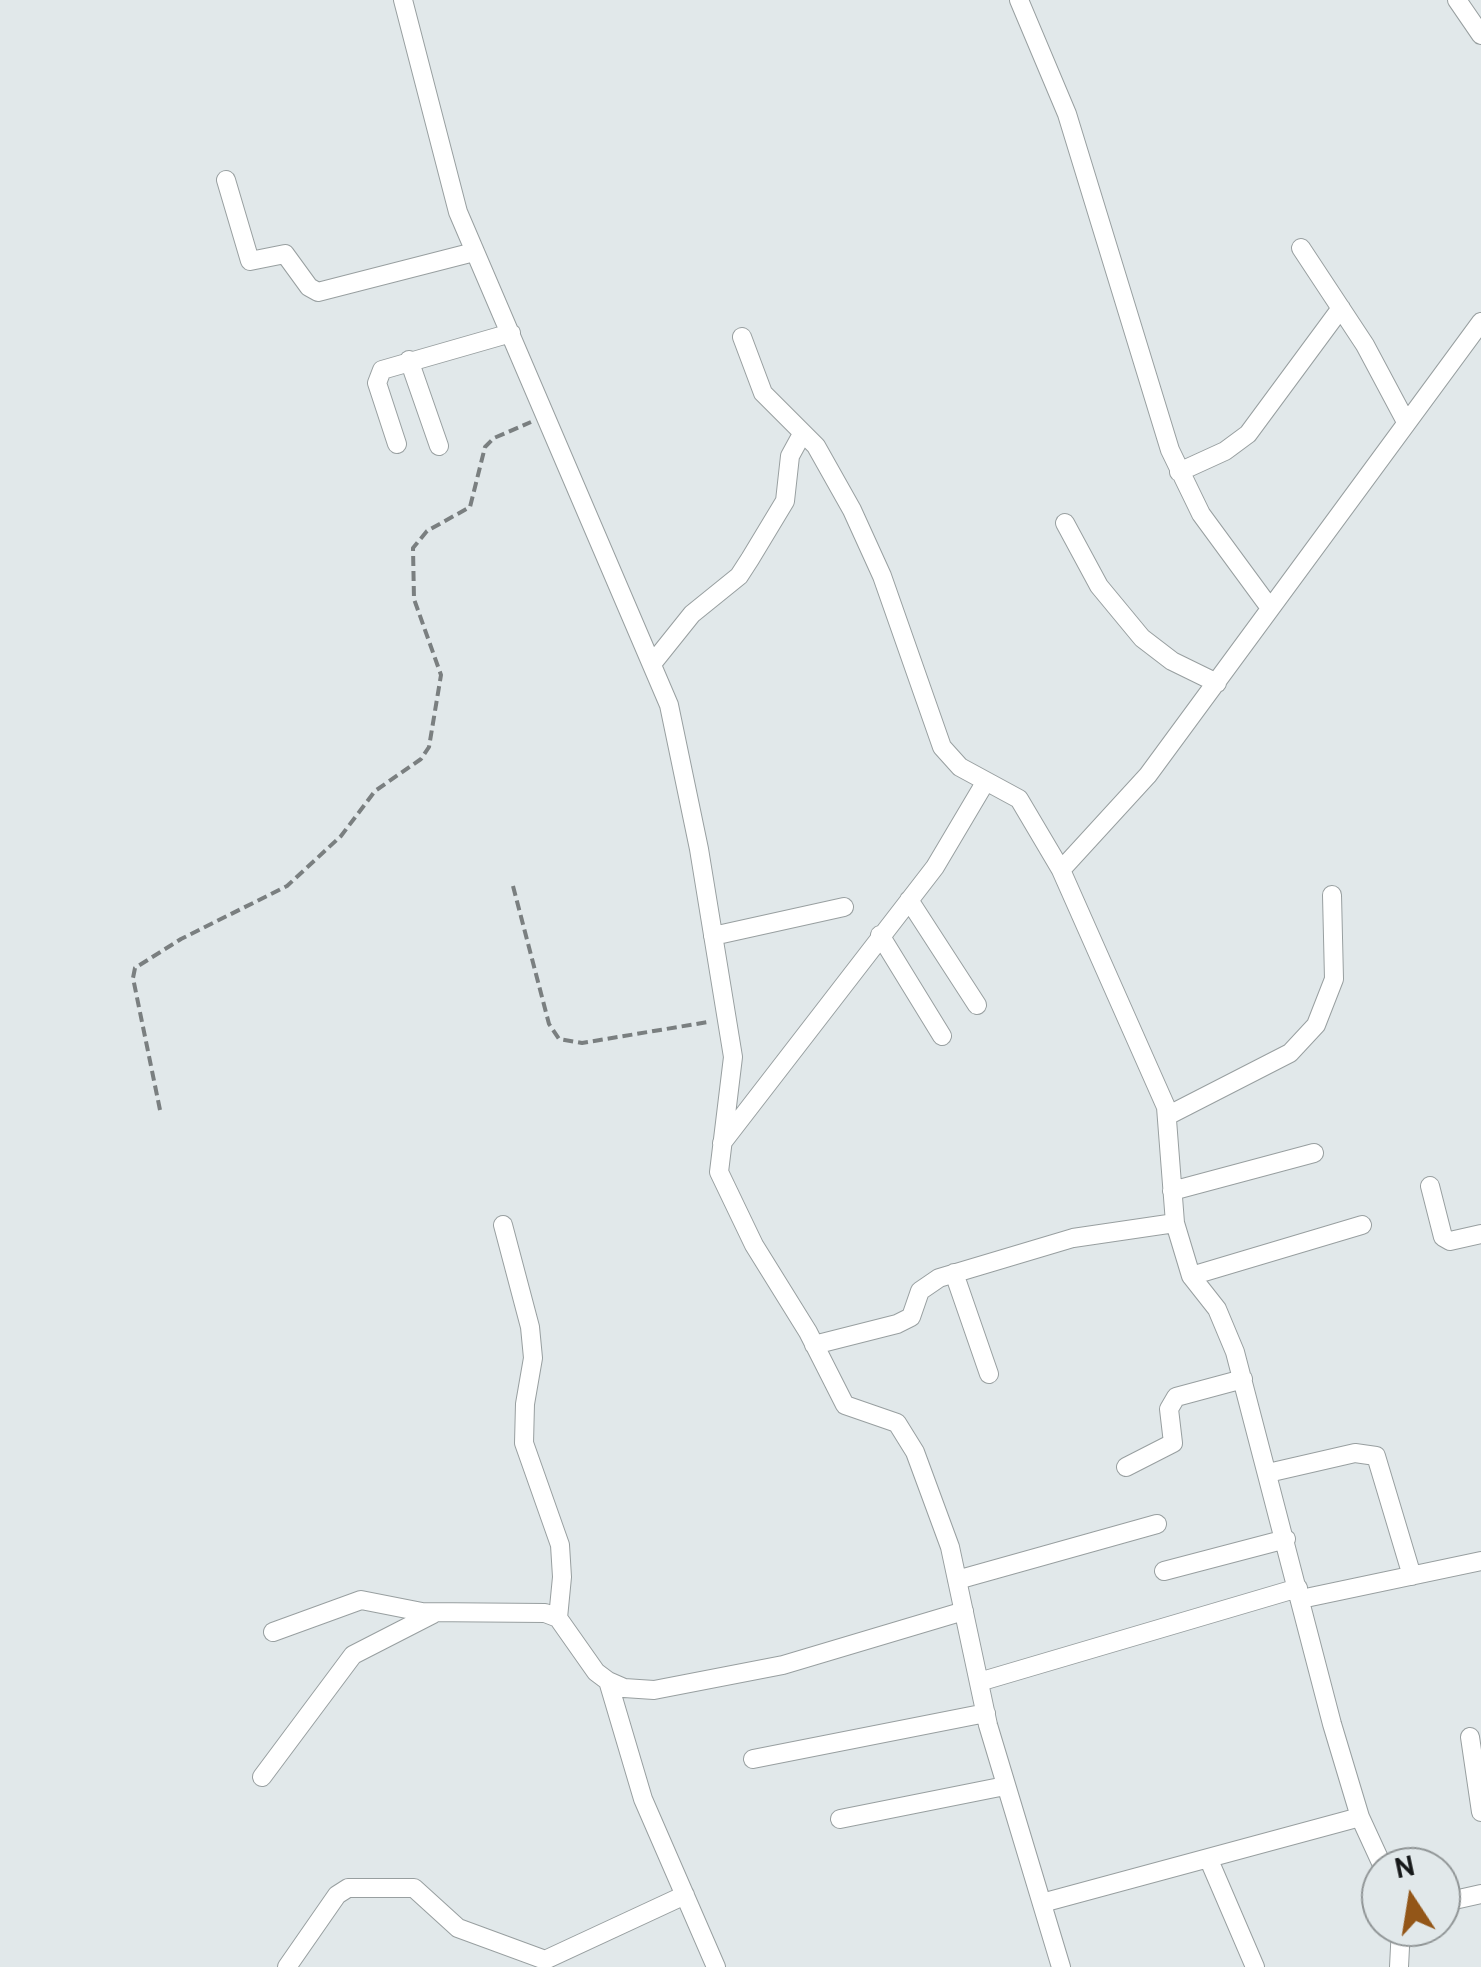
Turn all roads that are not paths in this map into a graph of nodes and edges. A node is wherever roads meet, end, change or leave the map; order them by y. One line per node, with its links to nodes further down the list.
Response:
1 (402, 0): 7 (street)
2 (1019, 0): 17 (street)
3 (1457, 0): 4 (street)
4 (1481, 35)
5 (226, 180): 7 (street)
6 (1302, 248): 8 (street)
7 (474, 252): 10 (street)
8 (1341, 308): 13 (street); 17 (street)
9 (1481, 322): 13 (street)
10 (510, 334): 12 (street); 20 (street)
11 (742, 337): 14 (street)
12 (409, 360): 15 (street); 16 (street)
13 (1405, 420): 19 (street)
14 (802, 434): 20 (street); 22 (street)
15 (396, 444)
16 (440, 446)
17 (1179, 472): 19 (street)
18 (1065, 522): 21 (street)
19 (1270, 608): 21 (street)
20 (652, 664): 28 (street)
21 (1216, 683): 23 (street)
22 (986, 781): 23 (street); 25 (street)
23 (1061, 870): 31 (street)
24 (1332, 896): 31 (street)
25 (909, 900): 27 (street); 29 (street)
26 (844, 907): 28 (street)
27 (880, 935): 30 (street); 32 (street)
28 (713, 936): 32 (street)
29 (977, 1005)
30 (942, 1036)
31 (1167, 1116): 35 (street)
32 (721, 1143): 42 (street)
33 (1314, 1152): 35 (street)
34 (1430, 1186): 39 (street)
35 (1172, 1191): 36 (street)
36 (1175, 1223): 40 (street); 41 (street)
37 (503, 1224): 56 (street)
38 (1362, 1225): 41 (street)
39 (1481, 1234)
40 (954, 1274): 42 (street); 43 (street)
41 (1191, 1276): 44 (street)
42 (814, 1344): 52 (street)
43 (990, 1374)
44 (1243, 1379): 45 (street); 46 (street)
45 (1126, 1467)
46 (1268, 1473): 48 (street); 51 (street)
47 (1157, 1524): 52 (street)
48 (1286, 1540): 50 (street); 53 (street)
49 (1481, 1561): 51 (street)
50 (1164, 1570)
51 (1412, 1576): 53 (street)
52 (957, 1580): 54 (street)
53 (1300, 1594): 59 (street); 66 (street)
54 (964, 1611): 58 (street); 59 (street)
55 (438, 1612): 56 (street); 57 (street); 63 (street)
56 (558, 1618): 58 (street)
57 (273, 1632)
58 (608, 1681): 70 (street)
59 (979, 1682): 60 (street)
60 (986, 1713): 62 (street); 64 (street)
61 (1470, 1737): 65 (street)
62 (753, 1759)
63 (262, 1777)
64 (1005, 1786): 67 (street); 71 (street)
65 (1481, 1812)
66 (1360, 1817): 68 (street); 69 (street)
67 (840, 1819)
68 (1374, 1847)
69 (1209, 1860): 71 (street); 75 (street)
70 (685, 1894): 72 (street); 73 (street)
71 (1042, 1903): 74 (street)
72 (287, 1967)
73 (716, 1967)
74 (1061, 1967)
75 (1255, 1967)

